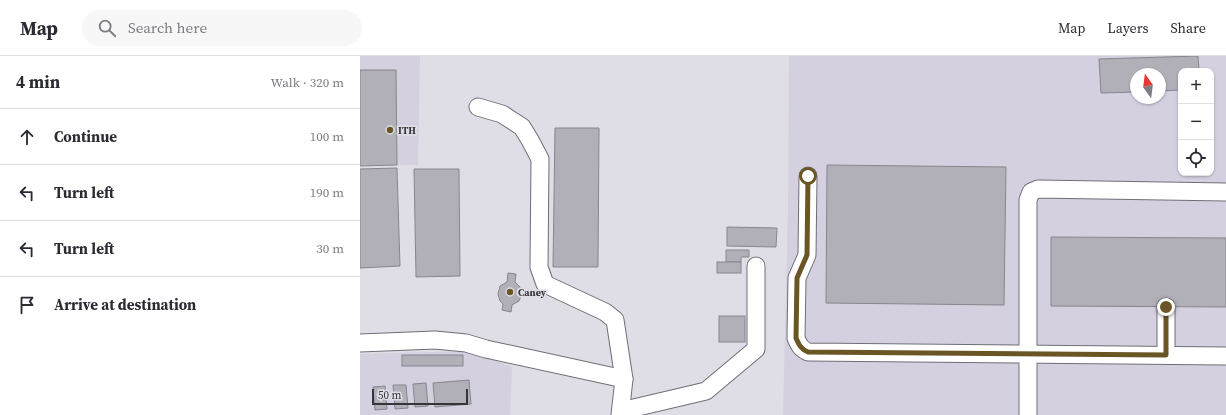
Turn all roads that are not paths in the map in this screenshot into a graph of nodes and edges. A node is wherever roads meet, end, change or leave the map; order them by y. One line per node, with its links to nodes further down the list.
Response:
1 (478, 107): 10 (lane)
2 (808, 176): 7 (lane)
3 (1226, 192): 7 (lane)
4 (756, 266): 11 (lane)
5 (1166, 307): 8 (lane)
6 (360, 343): 10 (lane)
7 (1028, 354): 8 (lane); 12 (lane)
8 (1166, 355): 9 (lane)
9 (1226, 356)
10 (624, 379): 11 (lane)
11 (620, 413)
12 (1028, 415)

